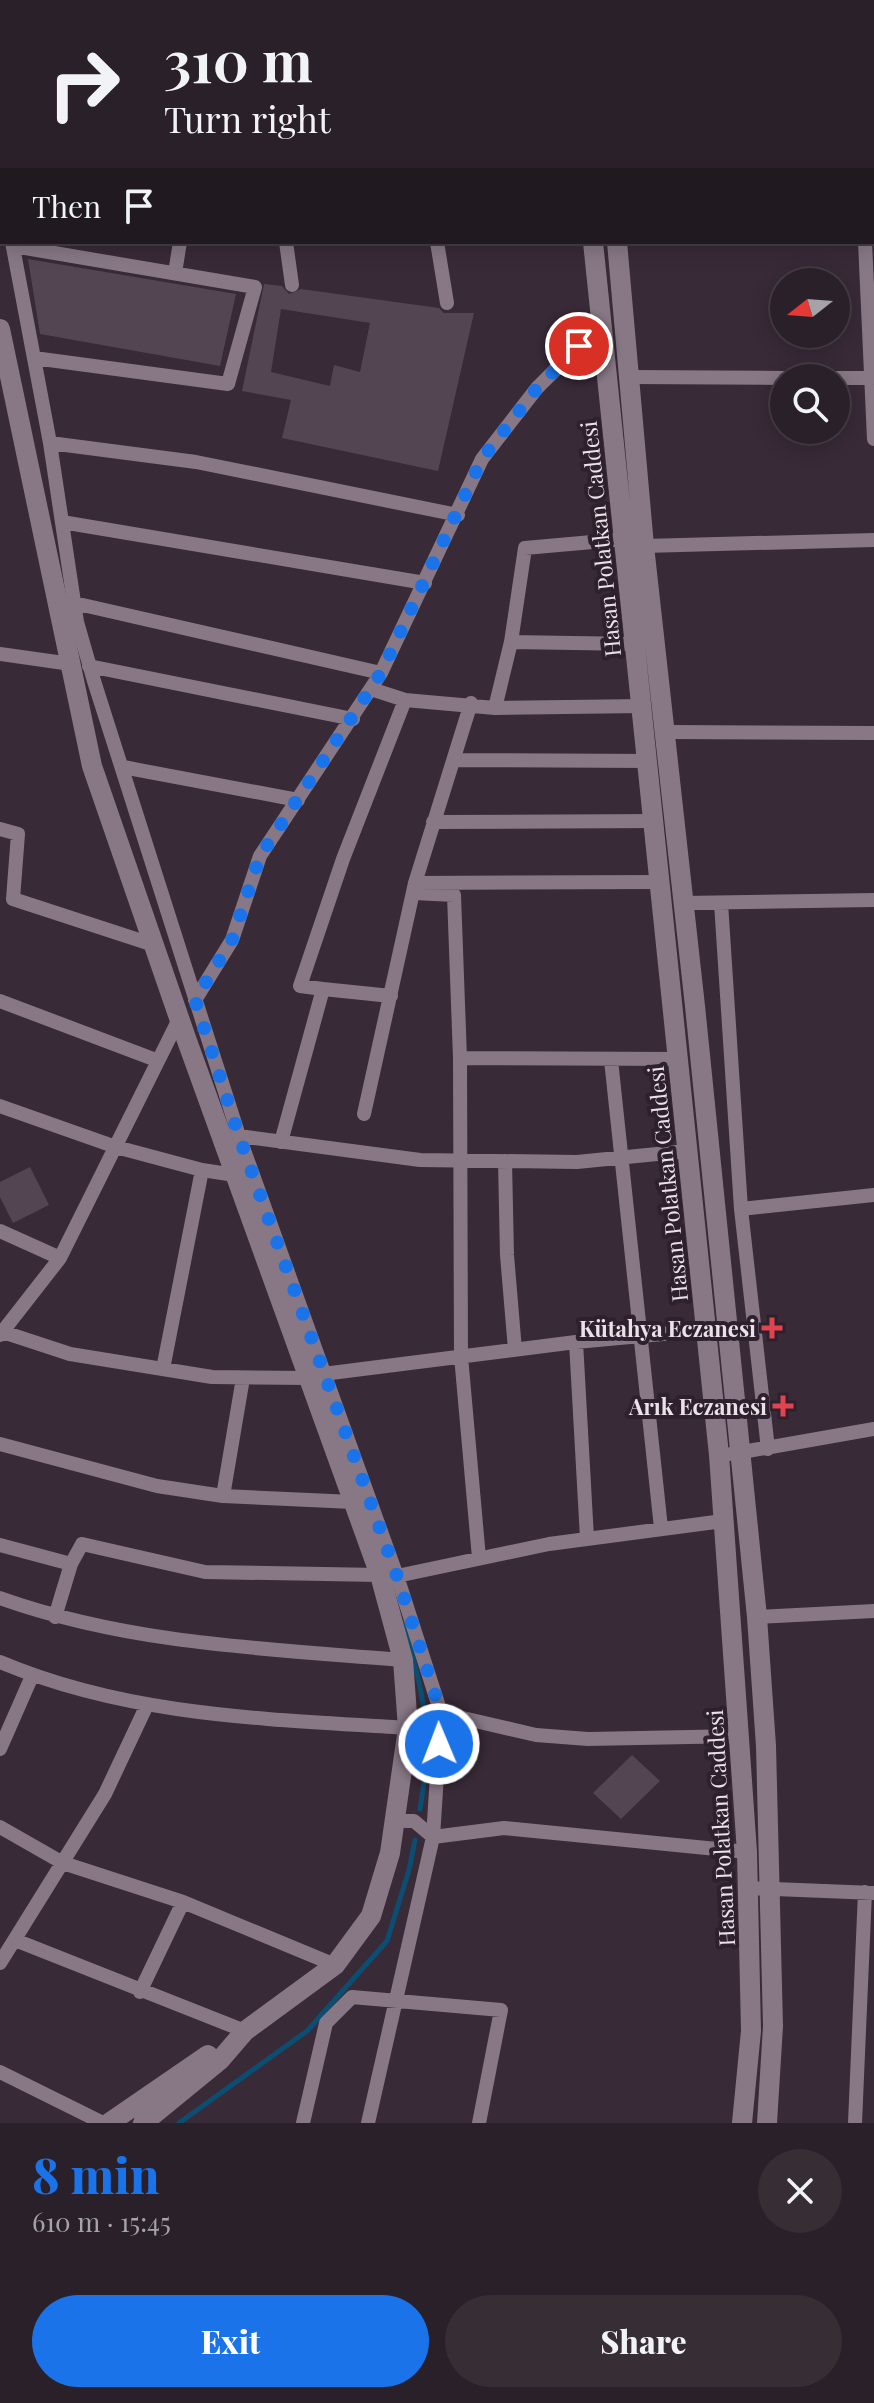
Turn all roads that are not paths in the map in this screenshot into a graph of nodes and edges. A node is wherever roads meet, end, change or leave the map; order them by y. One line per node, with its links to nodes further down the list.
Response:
1 (13, 244): 8 (street); 13 (street)
2 (180, 244): 8 (street)
3 (286, 244): 9 (street)
4 (437, 244): 10 (street)
5 (593, 244): 11 (main road, Hasan Polatkan Caddesi)
6 (617, 244): 14 (main road, Hasan Polatkan Caddesi)
7 (865, 244): 17 (street)
8 (175, 273): 13 (street)
9 (292, 285)
10 (447, 303)
11 (600, 325): 20 (street); 23 (main road, Hasan Polatkan Caddesi)
12 (0, 329): 29 (main road)
13 (34, 358): 19 (street)
14 (628, 377): 15 (street); 23 (main road, Hasan Polatkan Caddesi)
15 (770, 378)
16 (850, 378): 17 (street)
17 (871, 378): 18 (street)
18 (874, 439)
19 (50, 443): 20 (street); 21 (street)
20 (458, 515): 24 (street)
21 (62, 522): 24 (street); 25 (street)
22 (874, 540): 23 (street)
23 (635, 542): 26 (street); 27 (main road, Hasan Polatkan Caddesi); 37 (main road, Hasan Polatkan Caddesi)
24 (425, 583): 30 (street)
25 (74, 603): 29 (street); 30 (street)
26 (511, 642): 27 (street); 35 (street)
27 (635, 644): 34 (main road, Hasan Polatkan Caddesi)
28 (0, 654): 29 (street)
29 (80, 665): 36 (street); 41 (street); 51 (main road)
30 (381, 673): 31 (street)
31 (371, 689): 32 (street); 36 (street)
32 (405, 700): 33 (street); 52 (street)
33 (471, 703): 35 (street); 39 (street)
34 (644, 706): 35 (street); 40 (main road, Hasan Polatkan Caddesi)
35 (495, 708)
36 (353, 719): 42 (street)
37 (666, 732): 38 (street); 49 (main road, Hasan Polatkan Caddesi)
38 (874, 733)
39 (454, 760): 40 (street); 44 (street)
40 (648, 761): 43 (main road, Hasan Polatkan Caddesi)
41 (123, 767): 42 (street); 54 (street)
42 (298, 800): 54 (street)
43 (655, 821): 44 (street); 46 (main road, Hasan Polatkan Caddesi)
44 (433, 822): 47 (street)
45 (0, 829): 51 (street)
46 (662, 882): 47 (street); 58 (main road, Hasan Polatkan Caddesi)
47 (414, 888): 53 (street); 57 (street)
48 (874, 900): 50 (street)
49 (682, 903): 50 (street); 88 (main road, Hasan Polatkan Caddesi)
50 (721, 903): 73 (street)
51 (154, 945): 56 (main road)
52 (323, 989): 53 (street); 64 (street)
53 (391, 996): 62 (street)
54 (195, 1000): 63 (street)
55 (0, 1001): 59 (street)
56 (179, 1019): 59 (street); 71 (main road)
57 (460, 1058): 60 (street); 68 (street)
58 (679, 1059): 60 (street); 66 (main road, Hasan Polatkan Caddesi)
59 (156, 1060): 65 (street)
60 (611, 1060): 67 (street)
61 (0, 1106): 65 (street)
62 (364, 1114)
63 (239, 1136): 64 (street); 83 (street)
64 (281, 1142): 68 (street)
65 (116, 1147): 70 (street); 75 (street)
66 (687, 1151): 67 (street); 76 (main road, Hasan Polatkan Caddesi)
67 (623, 1157): 69 (street); 78 (street)
68 (458, 1161): 69 (street); 81 (street)
69 (505, 1161): 80 (street)
70 (202, 1170): 71 (street); 82 (street)
71 (235, 1175): 83 (main road)
72 (874, 1195): 73 (street)
73 (741, 1209): 87 (street)
74 (0, 1231): 75 (street)
75 (60, 1258): 77 (street)
76 (706, 1330): 78 (street); 89 (main road, Hasan Polatkan Caddesi)
77 (2, 1334): 82 (street)
78 (642, 1336): 79 (street); 93 (street)
79 (576, 1342): 80 (street); 94 (street)
80 (515, 1350): 81 (street)
81 (461, 1356): 83 (street); 96 (street)
82 (163, 1369): 84 (street)
83 (316, 1376): 84 (street); 91 (main road); 98 (street)
84 (243, 1378): 90 (street)
85 (874, 1429): 87 (street)
86 (0, 1444): 90 (street)
87 (768, 1449): 88 (street)
88 (741, 1453): 89 (street); 102 (main road, Hasan Polatkan Caddesi)
89 (719, 1455): 92 (main road, Hasan Polatkan Caddesi)
90 (223, 1496): 91 (street)
91 (353, 1502): 98 (main road)
92 (723, 1521): 93 (street); 109 (main road, Hasan Polatkan Caddesi)
93 (661, 1528): 94 (street)
94 (587, 1538): 96 (street)
95 (0, 1545): 97 (street)
96 (479, 1558): 98 (street)
97 (71, 1564): 98 (street); 101 (street)
98 (388, 1575): 103 (main road); 107 (street)
99 (0, 1598): 101 (street)
100 (874, 1611): 102 (street)
101 (55, 1617): 103 (street)
102 (757, 1617): 116 (main road, Hasan Polatkan Caddesi)
103 (403, 1660): 108 (main road)
104 (0, 1662): 105 (street)
105 (32, 1676): 106 (street); 110 (street)
106 (146, 1707): 108 (street); 115 (street)
107 (441, 1713): 109 (street); 113 (street)
108 (408, 1728): 111 (main road)
109 (741, 1736): 114 (main road, Hasan Polatkan Caddesi)
110 (0, 1749)
111 (396, 1821): 113 (street); 121 (main road)
112 (0, 1827): 115 (street)
113 (433, 1837): 114 (street); 123 (street)
114 (747, 1852): 116 (main road, Hasan Polatkan Caddesi)
115 (63, 1863): 118 (street); 119 (street)
116 (758, 1888): 117 (street); 131 (main road, Hasan Polatkan Caddesi); 132 (main road, Hasan Polatkan Caddesi)
117 (870, 1892): 133 (street)
118 (183, 1902): 121 (street); 122 (street)
119 (15, 1940): 120 (street); 122 (street)
120 (0, 1963)
121 (335, 1965): 124 (main road)
122 (140, 1992): 124 (street)
123 (395, 1998): 128 (street); 129 (street); 130 (street)
124 (245, 2031): 126 (main road); 127 (main road)
125 (0, 2072): 126 (street)
126 (106, 2123)
127 (143, 2123)
128 (303, 2123)
129 (368, 2123)
130 (479, 2123)
131 (742, 2123)
132 (767, 2123)
133 (855, 2123)

